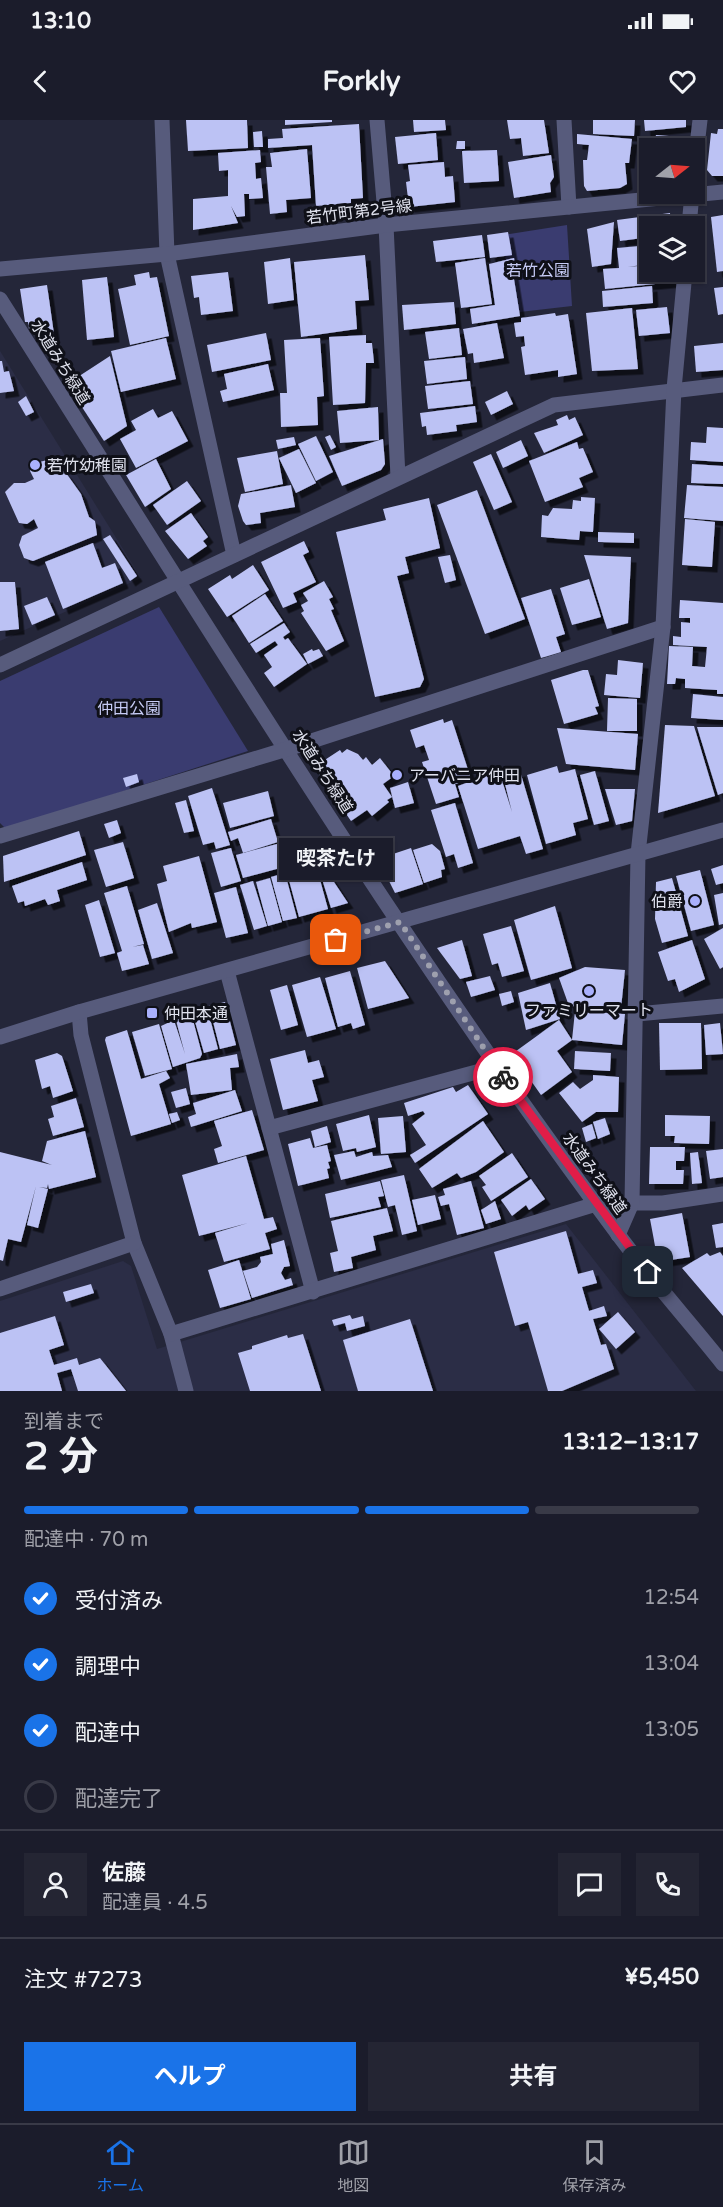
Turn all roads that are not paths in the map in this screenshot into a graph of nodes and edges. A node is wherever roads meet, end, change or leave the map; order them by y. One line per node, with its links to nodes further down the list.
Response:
1 (162, 120): 11 (street)
2 (377, 120): 10 (street)
3 (564, 120): 9 (street)
4 (700, 120): 5 (street)
5 (698, 138)
6 (723, 192): 7 (street, 若竹町第2号線)
7 (705, 193)
8 (639, 200): 9 (street, 若竹町第2号線)
9 (569, 207): 10 (street, 若竹町第2号線)
10 (386, 225): 11 (street, 若竹町第2号線); 17 (street)
11 (167, 254): 12 (street, 若竹町第2号線); 18 (street)
12 (0, 269)
13 (684, 282): 16 (street)
14 (0, 299): 19 (street, 水道みち緑道)
15 (723, 385): 16 (street)
16 (674, 389): 17 (street); 20 (street)
17 (398, 477): 18 (street)
18 (234, 555): 19 (street)
19 (179, 581): 21 (street); 22 (street, 水道みち緑道)
20 (663, 627): 22 (street); 25 (street)
21 (0, 665)
22 (287, 749): 24 (street); 26 (street, 水道みち緑道)
23 (723, 830): 25 (street)
24 (0, 836)
25 (638, 854): 26 (street); 30 (street)
26 (400, 922): 27 (street); 32 (street, 水道みち緑道)
27 (227, 971): 29 (street); 33 (street)
28 (723, 1006): 30 (street)
29 (79, 1011): 31 (street); 38 (street)
30 (637, 1014): 35 (street)
31 (0, 1037)
32 (495, 1067): 33 (street); 36 (street, 水道みち緑道)
33 (269, 1128): 40 (street)
34 (723, 1194): 35 (street)
35 (632, 1203): 37 (street)
36 (596, 1204): 37 (street, 水道みち緑道); 40 (street)
37 (618, 1236): 42 (street, 水道みち緑道)
38 (134, 1244): 39 (street); 41 (street)
39 (0, 1289)
40 (313, 1292): 41 (street)
41 (171, 1334): 43 (street)
42 (723, 1364)
43 (186, 1391)

